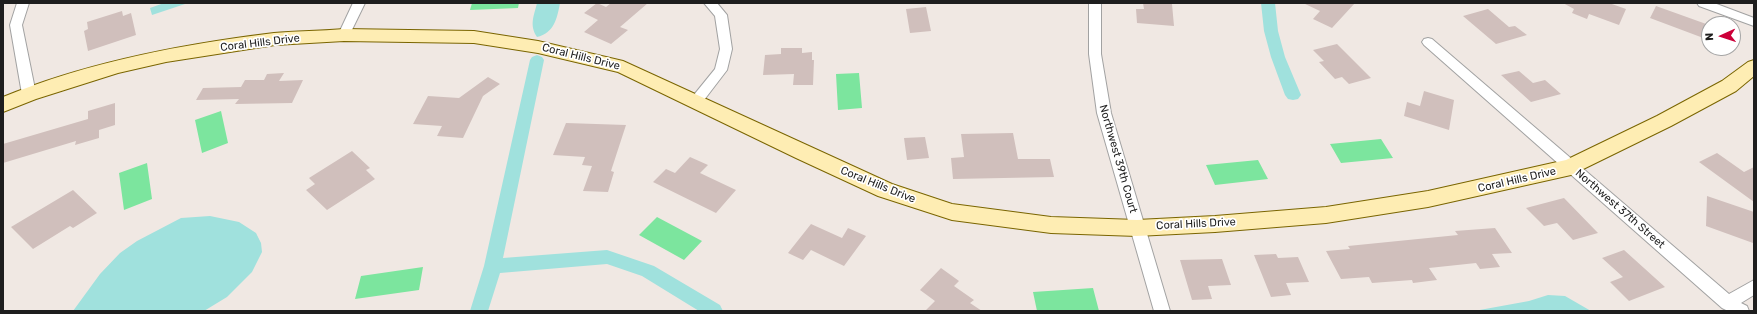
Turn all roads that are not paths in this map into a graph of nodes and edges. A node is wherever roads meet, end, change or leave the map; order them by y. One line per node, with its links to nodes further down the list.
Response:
1 (23, 3): 10 (street)
2 (358, 3): 7 (street)
3 (710, 3): 11 (street)
4 (1095, 3): 14 (street, Northwest 39th Court)
5 (1704, 3): 6 (street)
6 (1754, 22)
7 (344, 35): 10 (street, Coral Hills Drive); 11 (street, Coral Hills Drive)
8 (1428, 42): 13 (street, Northwest 37th Street)
9 (1754, 66): 13 (street, Coral Hills Drive)
10 (29, 94): 12 (street, Coral Hills Drive)
11 (696, 101): 14 (street, Coral Hills Drive)
12 (3, 105)
13 (1571, 167): 14 (street, Coral Hills Drive); 16 (street, Northwest 37th Street)
14 (1137, 228): 17 (street, Northwest 39th Court)
15 (1754, 287): 16 (street)
16 (1734, 307)
17 (1162, 311)

